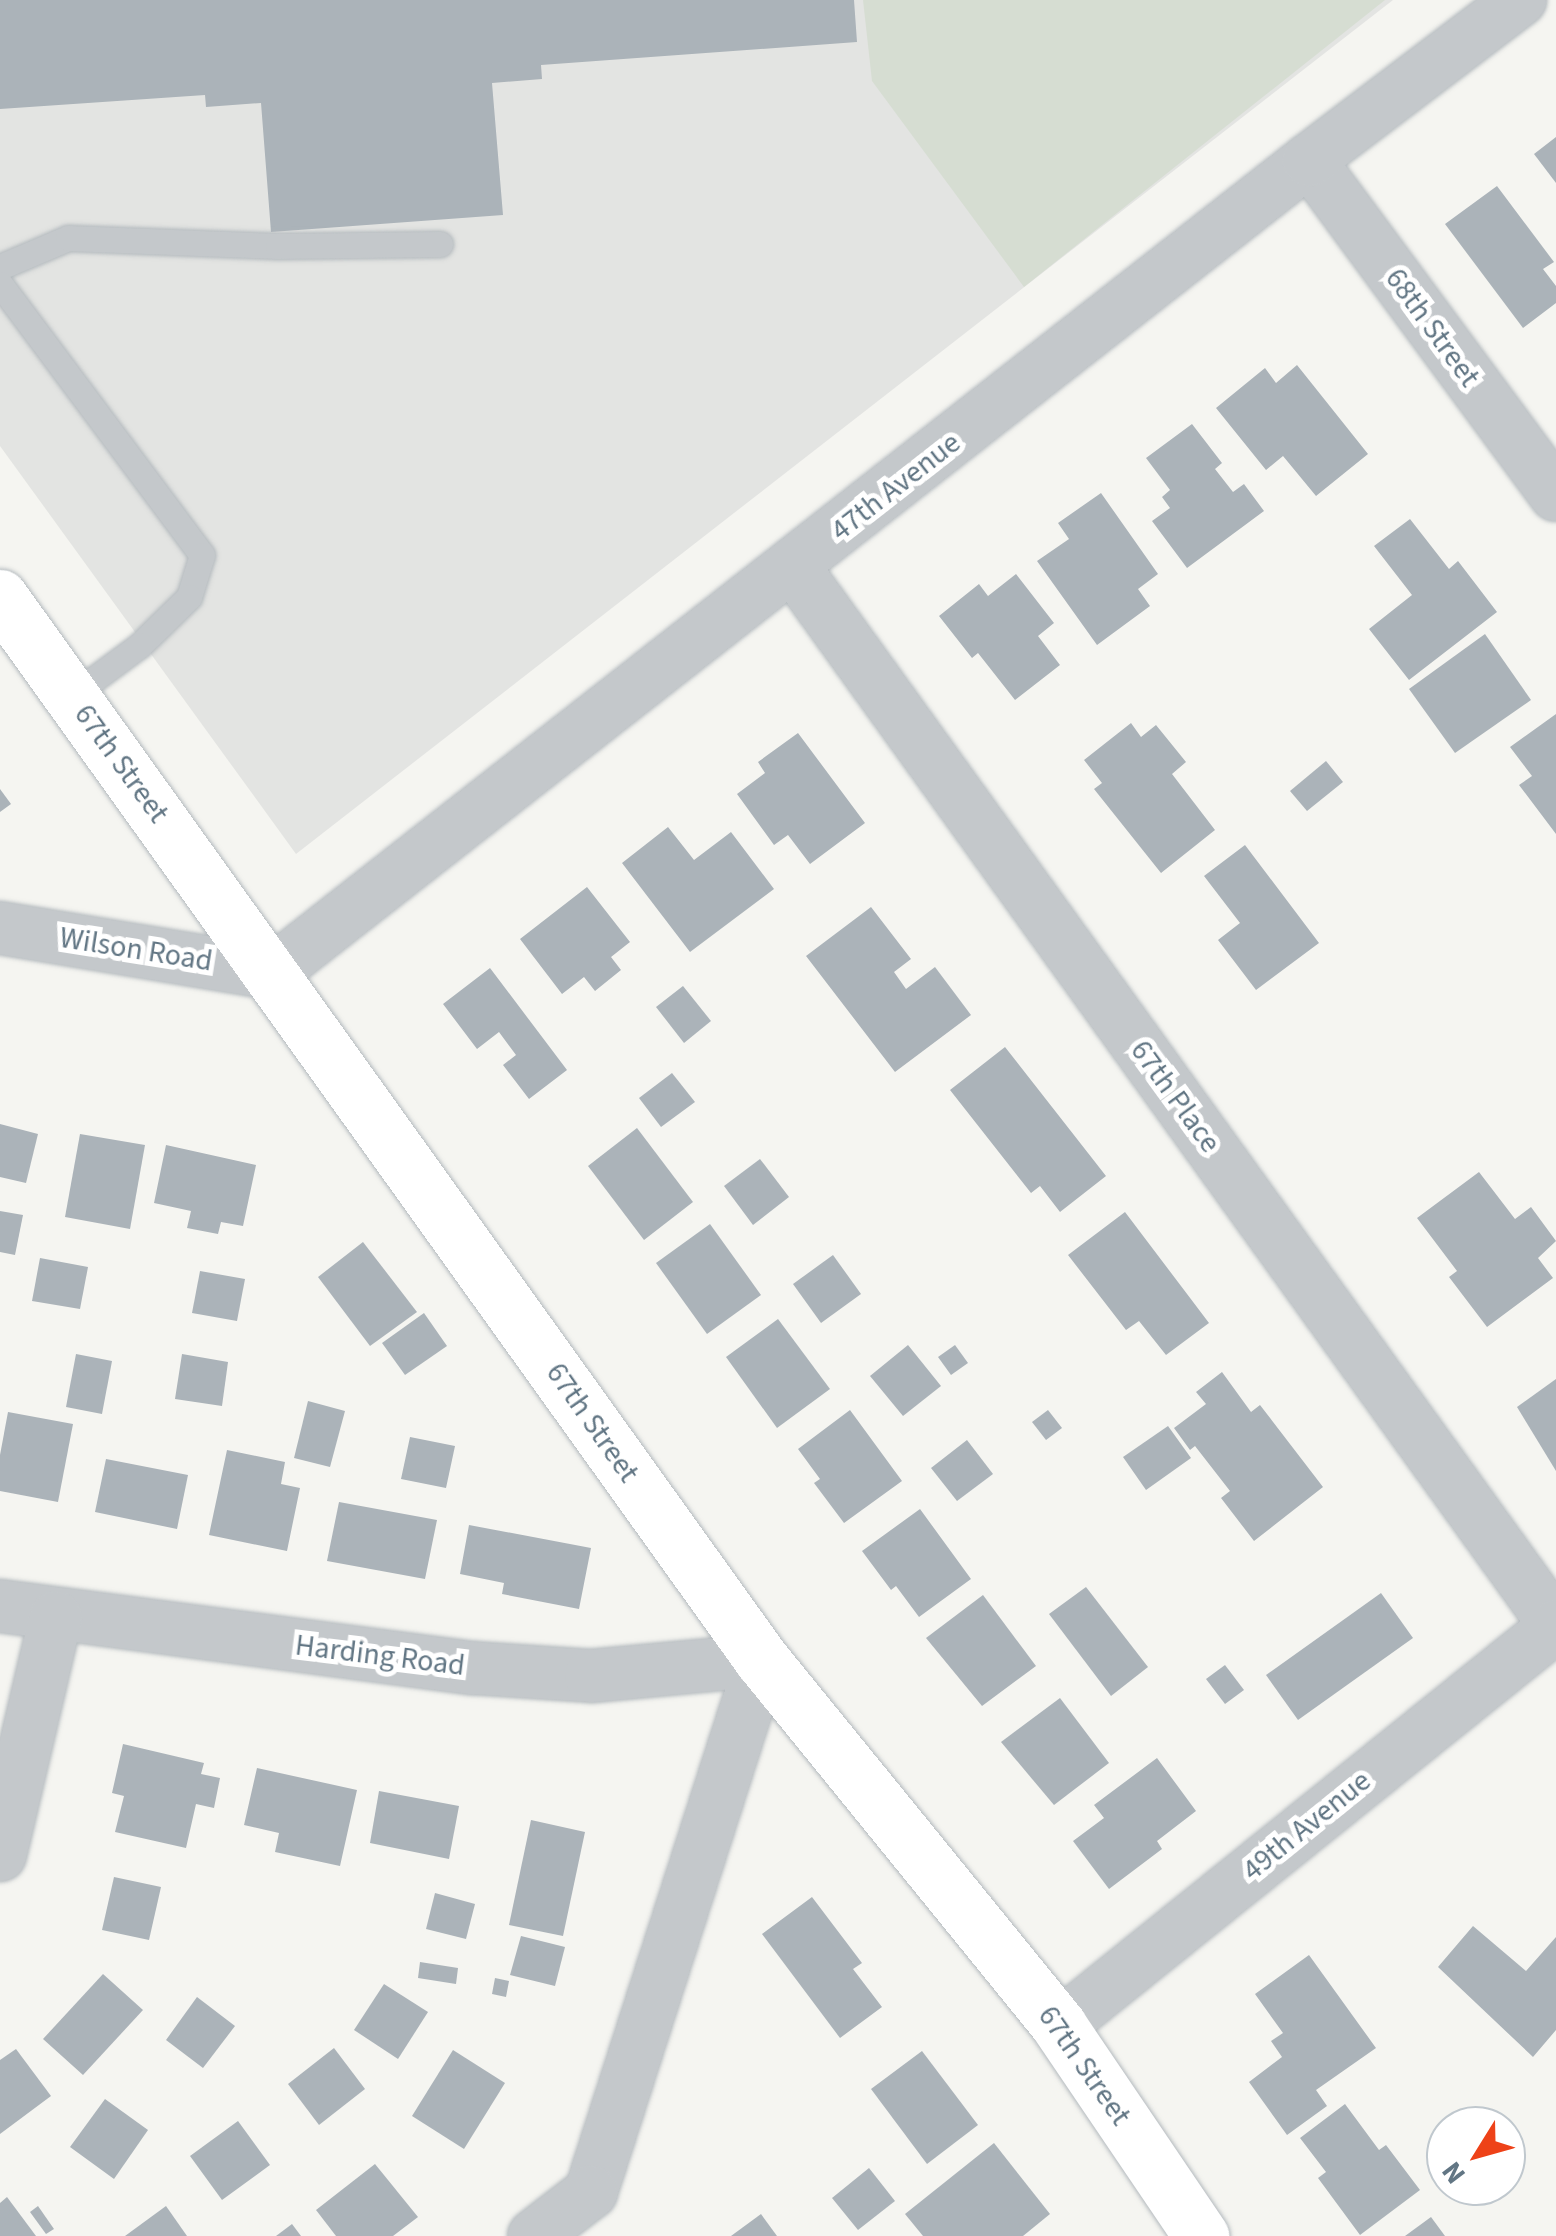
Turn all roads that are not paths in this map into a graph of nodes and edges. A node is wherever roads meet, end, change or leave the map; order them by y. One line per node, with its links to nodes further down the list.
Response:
1 (1520, 0): 2 (street, 47th Avenue)
2 (1308, 160): 6 (street, 68th Street); 7 (street, 47th Avenue)
3 (440, 244): 4 (lane)
4 (0, 267)
5 (0, 284): 9 (lane)
6 (1556, 495)
7 (794, 568): 11 (street, 47th Avenue); 14 (street, 67th Place)
8 (0, 597): 9 (street, 67th Street)
9 (71, 696): 11 (street, 67th Street)
10 (0, 928): 11 (street, Wilson Road)
11 (272, 972): 15 (street, 67th Street)
12 (0, 1606): 13 (street, Harding Road)
13 (56, 1617): 15 (street, Harding Road); 16 (street)
14 (1556, 1626): 17 (street, 49th Avenue)
15 (762, 1660): 17 (street, 67th Street); 18 (street)
16 (0, 1855)
17 (1059, 2026): 19 (street, 67th Street)
18 (534, 2236)
19 (1200, 2236)

